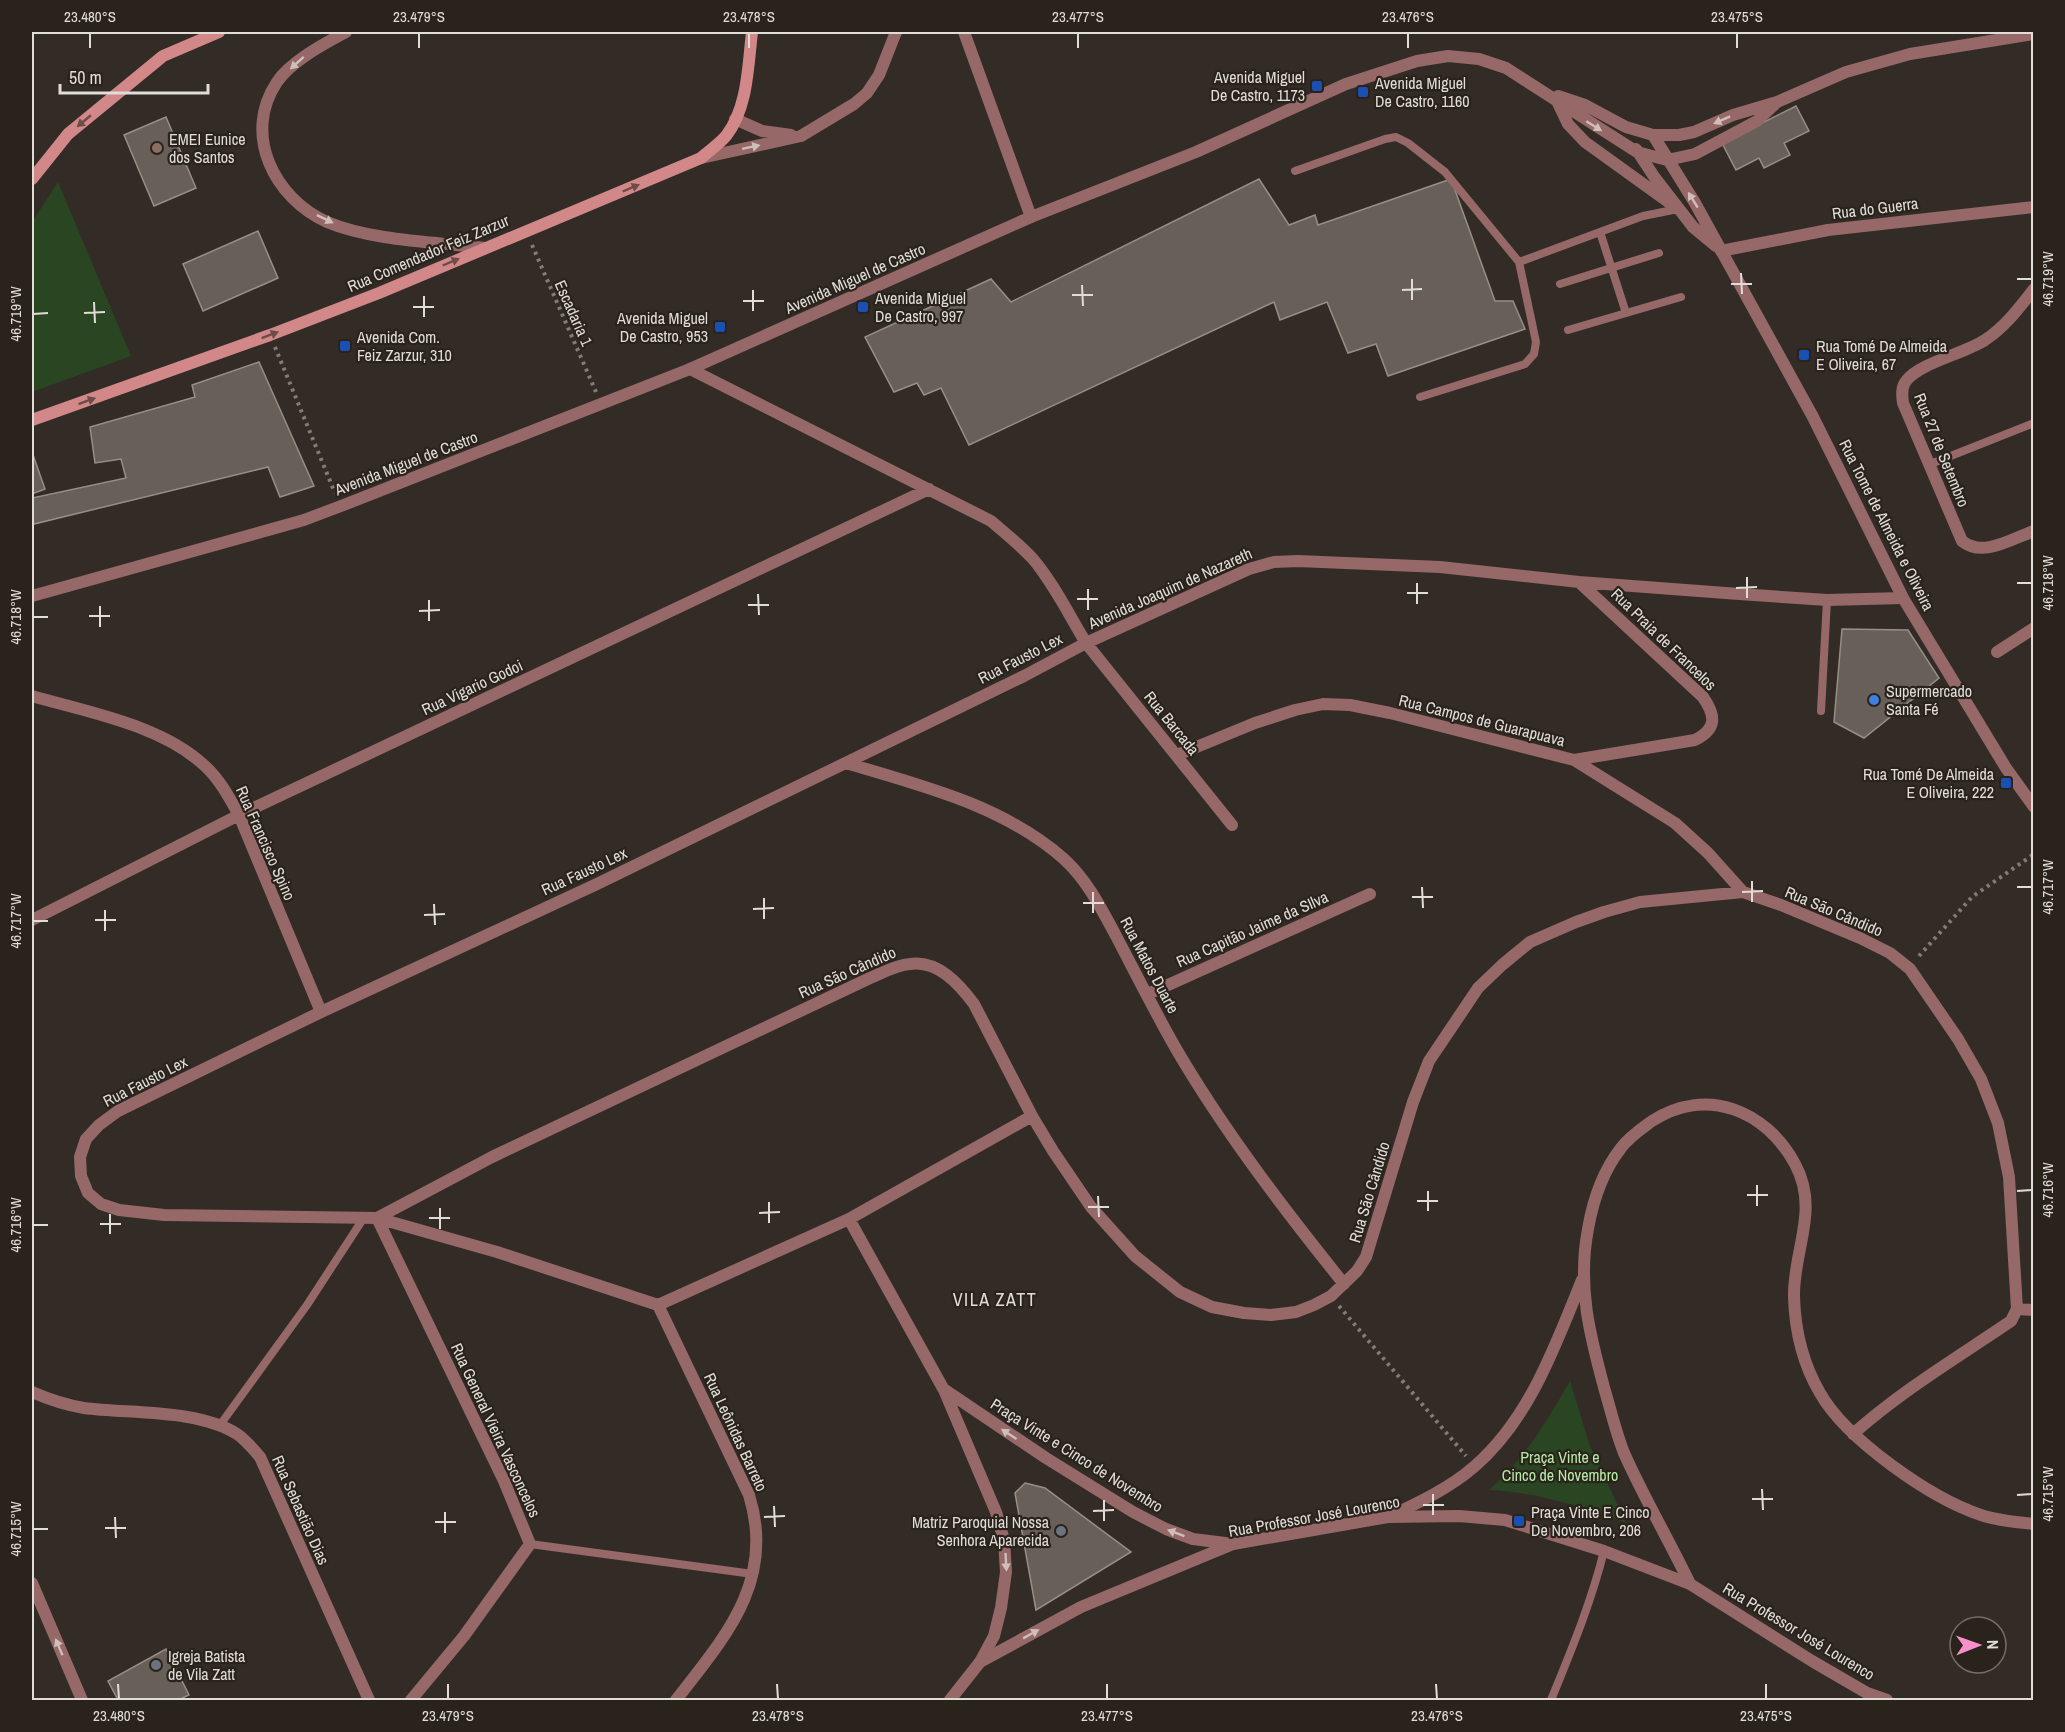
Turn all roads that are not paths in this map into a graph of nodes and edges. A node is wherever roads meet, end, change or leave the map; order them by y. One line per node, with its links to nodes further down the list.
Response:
1 (219, 32): 17 (main road, one-way to 17)
2 (346, 32): 22 (street, one-way to 22)
3 (752, 32): 9 (main road, Rua Comendador Feiz Zarzur)
4 (896, 32): 12 (street)
5 (964, 32): 20 (street)
6 (2034, 34): 8 (street, Avenida Miguel de Castro)
7 (1551, 96): 10 (street, Avenida Miguel de Castro); 13 (street, Avenida Miguel de Castro, one-way to 13); 19 (street); 20 (street, Avenida Miguel de Castro)
8 (1777, 102): 11 (street, Avenida Miguel de Castro, one-way to 11); 15 (street, Avenida Miguel de Castro)
9 (735, 119): 12 (street); 14 (main road, Rua Comendador Feiz Zarzur)
10 (1626, 127): 11 (street, Avenida Miguel de Castro); 13 (street, Rua Tome de Almeida e Oliveira)
11 (1653, 135): 15 (street, Rua Tome de Almeida e Oliveira)
12 (801, 136): 14 (street, one-way to 12)
13 (1637, 152): 15 (street, Avenida Miguel de Castro); 19 (street, Rua Tome de Almeida e Oliveira)
14 (701, 158): 22 (main road, Rua Comendador Feiz Zarzur, one-way to 14)
15 (1667, 160): 23 (street, Rua Tome de Almeida e Oliveira, one-way to 15)
16 (1295, 171): 25 (lane)
17 (32, 179)
18 (2034, 207): 23 (street, Rua do Guerra)
19 (1678, 209): 21 (lane); 23 (street, Rua Tome de Almeida e Oliveira)
20 (1031, 217): 32 (street, Avenida Miguel de Castro)
21 (1600, 232): 25 (lane); 26 (lane)
22 (485, 248): 34 (main road, Rua Comendador Feiz Zarzur, one-way to 22)
23 (1721, 251): 41 (street, Rua Tome de Almeida e Oliveira)
24 (1659, 253): 26 (lane)
25 (1519, 262): 33 (lane)
26 (1612, 268): 27 (lane); 30 (lane)
27 (1560, 284)
28 (2034, 289): 36 (street, Rua 27 de Setembro)
29 (1681, 297): 30 (lane)
30 (1626, 313): 31 (lane)
31 (1568, 330)
32 (690, 369): 37 (street, Avenida Joaquim de Nazareth); 40 (street, Avenida Miguel de Castro)
33 (1420, 397)
34 (32, 420)
35 (2034, 423): 36 (lane)
36 (1928, 465): 38 (street, Rua 27 de Setembro)
37 (929, 489): 44 (street, Avenida Joaquim de Nazareth); 52 (street, Rua Vigario Godoi)
38 (2034, 531)
39 (1579, 582): 42 (street, Avenida Joaquim de Nazareth); 44 (street, Avenida Joaquim de Nazareth); 49 (street, Rua Praia de Francelos)
40 (32, 596)
41 (1903, 598): 42 (street, Avenida Joaquim de Nazareth); 51 (street, Rua Tome de Almeida e Oliveira)
42 (1827, 600): 47 (lane)
43 (2034, 628): 45 (street)
44 (1086, 643): 48 (street, Rua Barcada); 50 (street, Rua Fausto Lex)
45 (1997, 652)
46 (32, 696): 52 (street, Rua Francisco Spino)
47 (1821, 711)
48 (1177, 755): 49 (street, Rua Campos de Guarapuava); 53 (street, Rua Barcada)
49 (1574, 760): 54 (street, Rua Campos de Guarapuava)
50 (846, 763): 57 (street, Rua Matos Duarte); 58 (street, Rua Fausto Lex)
51 (2034, 807)
52 (239, 815): 56 (street, Rua Vigario Godoi); 58 (street, Rua Francisco Spino)
53 (1232, 825)
54 (1743, 892): 64 (street, Rua São Cândido); 66 (street, Rua São Cândido)
55 (1371, 894): 57 (street, Rua Capitão Jaime da SIlva)
56 (32, 920)
57 (1148, 994): 64 (street, Rua Matos Duarte)
58 (321, 1012): 61 (street, Rua Fausto Lex)
59 (1032, 1116): 60 (street, Rua São Cândido); 62 (street); 64 (street, Rua São Cândido)
60 (377, 1218): 61 (street, Rua Fausto Lex); 65 (street, Rua Fausto Lex); 74 (street, Rua General Vieira Vasconcelos)
61 (363, 1219): 70 (lane)
62 (849, 1219): 65 (street); 68 (street, Praça Vinte e Cinco de Novembro)
63 (1582, 1279): 71 (street); 72 (street); 79 (street)
64 (1344, 1284)
65 (658, 1305): 77 (street, Rua Leônidas Barreto)
66 (2017, 1309): 67 (street); 71 (street)
67 (2034, 1310)
68 (944, 1390): 75 (street, Praça Vinte e Cinco de Novembro, one-way to 68); 80 (street, Praça Vinte e Cinco de Novembro, one-way to 80)
69 (32, 1392): 70 (street, Rua Sebastião Dias)
70 (220, 1425): 82 (street, Rua Sebastião Dias)
71 (1853, 1434): 73 (street)
72 (1388, 1517): 75 (street, Rua Professor José Lourenco); 76 (street, Rua Professor José Lourenco)
73 (2034, 1524)
74 (530, 1544): 77 (lane); 83 (street, Rua General Vieira Vasconcelos)
75 (1233, 1545): 80 (street, Rua Professor José Lourenco, one-way to 75)
76 (1604, 1551): 79 (street, Rua Professor José Lourenco); 86 (lane)
77 (753, 1574): 84 (street, Rua Leônidas Barreto)
78 (32, 1583): 81 (street, one-way to 78)
79 (1690, 1584): 87 (street, Rua Professor José Lourenco)
80 (980, 1662): 85 (street)
81 (82, 1701)
82 (369, 1701)
83 (411, 1701)
84 (676, 1701)
85 (950, 1701)
86 (1551, 1701)
87 (1887, 1701)

